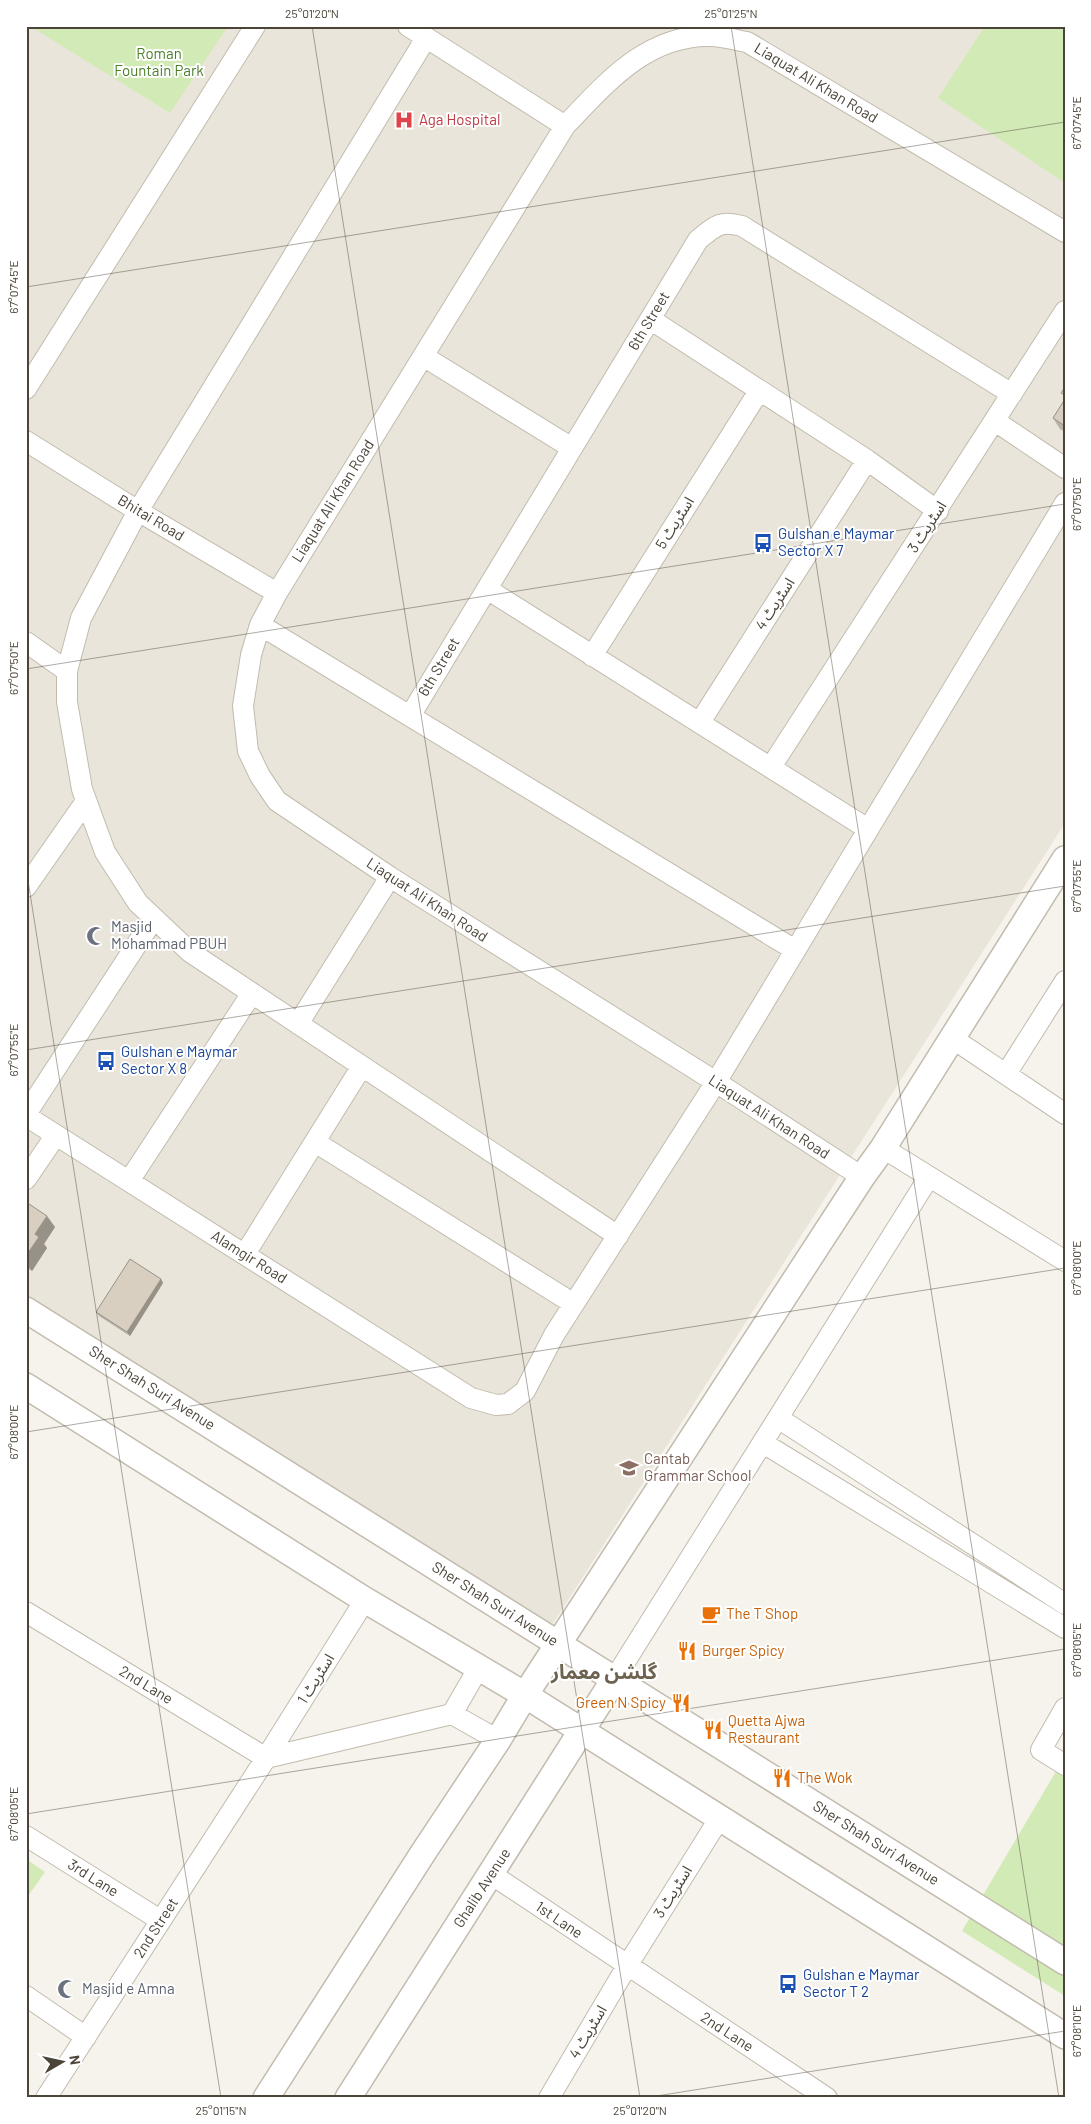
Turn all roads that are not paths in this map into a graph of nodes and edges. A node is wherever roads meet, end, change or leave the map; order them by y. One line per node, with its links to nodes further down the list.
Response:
1 (255, 26): 11 (street)
2 (408, 26): 4 (street)
3 (735, 26): 5 (street)
4 (426, 38): 6 (street); 20 (street)
5 (747, 42): 6 (street, Liaquat Ali Khan Road); 7 (street, Liaquat Ali Khan Road)
6 (565, 126): 10 (street, Liaquat Ali Khan Road)
7 (1065, 232)
8 (1065, 311): 13 (street, اسٹریٹ 3)
9 (650, 319): 12 (street); 13 (street, 6th Street); 16 (street, 6th Street)
10 (423, 356): 16 (street); 23 (street, Liaquat Ali Khan Road)
11 (26, 389)
12 (759, 391): 17 (street); 26 (street, اسٹریٹ 5)
13 (1012, 394): 14 (street, اسٹریٹ 3)
14 (995, 421): 18 (street); 21 (street, اسٹریٹ 3)
15 (26, 442): 20 (street, Bhitai Road)
16 (572, 448): 22 (street, 6th Street)
17 (867, 460): 21 (street); 29 (street, اسٹریٹ 4)
18 (1065, 468)
19 (1065, 503): 32 (street, Alamgir Road)
20 (138, 511): 23 (street, Bhitai Road); 27 (street)
21 (938, 511): 30 (street, اسٹریٹ 3)
22 (487, 589): 26 (street); 28 (street, 6th Street)
23 (277, 593): 24 (street, Liaquat Ali Khan Road)
24 (260, 625): 28 (street); 34 (street, Liaquat Ali Khan Road)
25 (26, 642): 27 (street)
26 (592, 656): 29 (street)
27 (67, 671): 31 (street)
28 (410, 716): 37 (street)
29 (700, 722): 30 (street)
30 (771, 767): 32 (street)
31 (86, 801): 35 (street); 36 (street)
32 (868, 829): 37 (street, Alamgir Road)
33 (1065, 859): 41 (street)
34 (390, 878): 40 (street); 44 (street, Liaquat Ali Khan Road)
35 (26, 887)
36 (154, 918): 39 (street); 46 (street)
37 (795, 950): 44 (street, Alamgir Road)
38 (1065, 981): 43 (street)
39 (252, 993): 40 (street); 53 (street)
40 (298, 1024): 42 (street)
41 (952, 1038): 43 (street); 49 (street)
42 (362, 1066): 48 (street); 54 (street)
43 (1006, 1074): 45 (street)
44 (716, 1082): 50 (street, Liaquat Ali Khan Road); 54 (street, Alamgir Road)
45 (1065, 1114)
46 (26, 1115): 47 (street, Alamgir Road)
47 (56, 1135): 52 (street); 53 (street, Alamgir Road)
48 (315, 1142): 55 (street); 57 (street)
49 (883, 1148): 50 (street); 51 (street)
50 (862, 1177): 66 (street)
51 (929, 1177): 56 (street); 60 (street)
52 (26, 1179)
53 (129, 1181): 55 (street, Alamgir Road)
54 (618, 1236): 57 (street, Alamgir Road)
55 (245, 1254): 57 (street, Alamgir Road)
56 (1065, 1261)
57 (574, 1304)
58 (26, 1310): 66 (street, Sher Shah Suri Avenue)
59 (26, 1386): 62 (street)
60 (778, 1418): 61 (street); 63 (street)
61 (763, 1443): 65 (street); 68 (street)
62 (365, 1600): 67 (street); 74 (street, اسٹریٹ 1)
63 (1065, 1604)
64 (26, 1612): 74 (street, 2nd Lane)
65 (1065, 1628)
66 (560, 1644): 68 (street, Sher Shah Suri Avenue); 69 (street)
67 (478, 1667): 69 (street); 70 (street)
68 (615, 1678): 72 (street, Ghalib Avenue); 80 (street, Sher Shah Suri Avenue)
69 (525, 1695): 72 (street); 73 (street)
70 (452, 1714): 73 (street); 74 (street)
71 (1062, 1719): 75 (street)
72 (582, 1731): 76 (street); 78 (street, Ghalib Avenue)
73 (498, 1740): 87 (street)
74 (266, 1758): 79 (street, 2nd Street)
75 (1065, 1765)
76 (719, 1819): 81 (street, اسٹریٹ 3); 84 (street)
77 (26, 1836): 79 (street, 3rd Lane)
78 (491, 1874): 81 (street, 1st Lane); 88 (street, Ghalib Avenue)
79 (160, 1920): 83 (street, 2nd Street)
80 (1065, 1962)
81 (627, 1966): 85 (street, اسٹریٹ 4); 89 (street, 2nd Lane)
82 (26, 1996): 83 (street)
83 (86, 2036): 86 (street, 2nd Street)
84 (1065, 2036)
85 (555, 2095)
86 (46, 2098)
87 (266, 2098)
88 (348, 2098)
89 (827, 2098)

